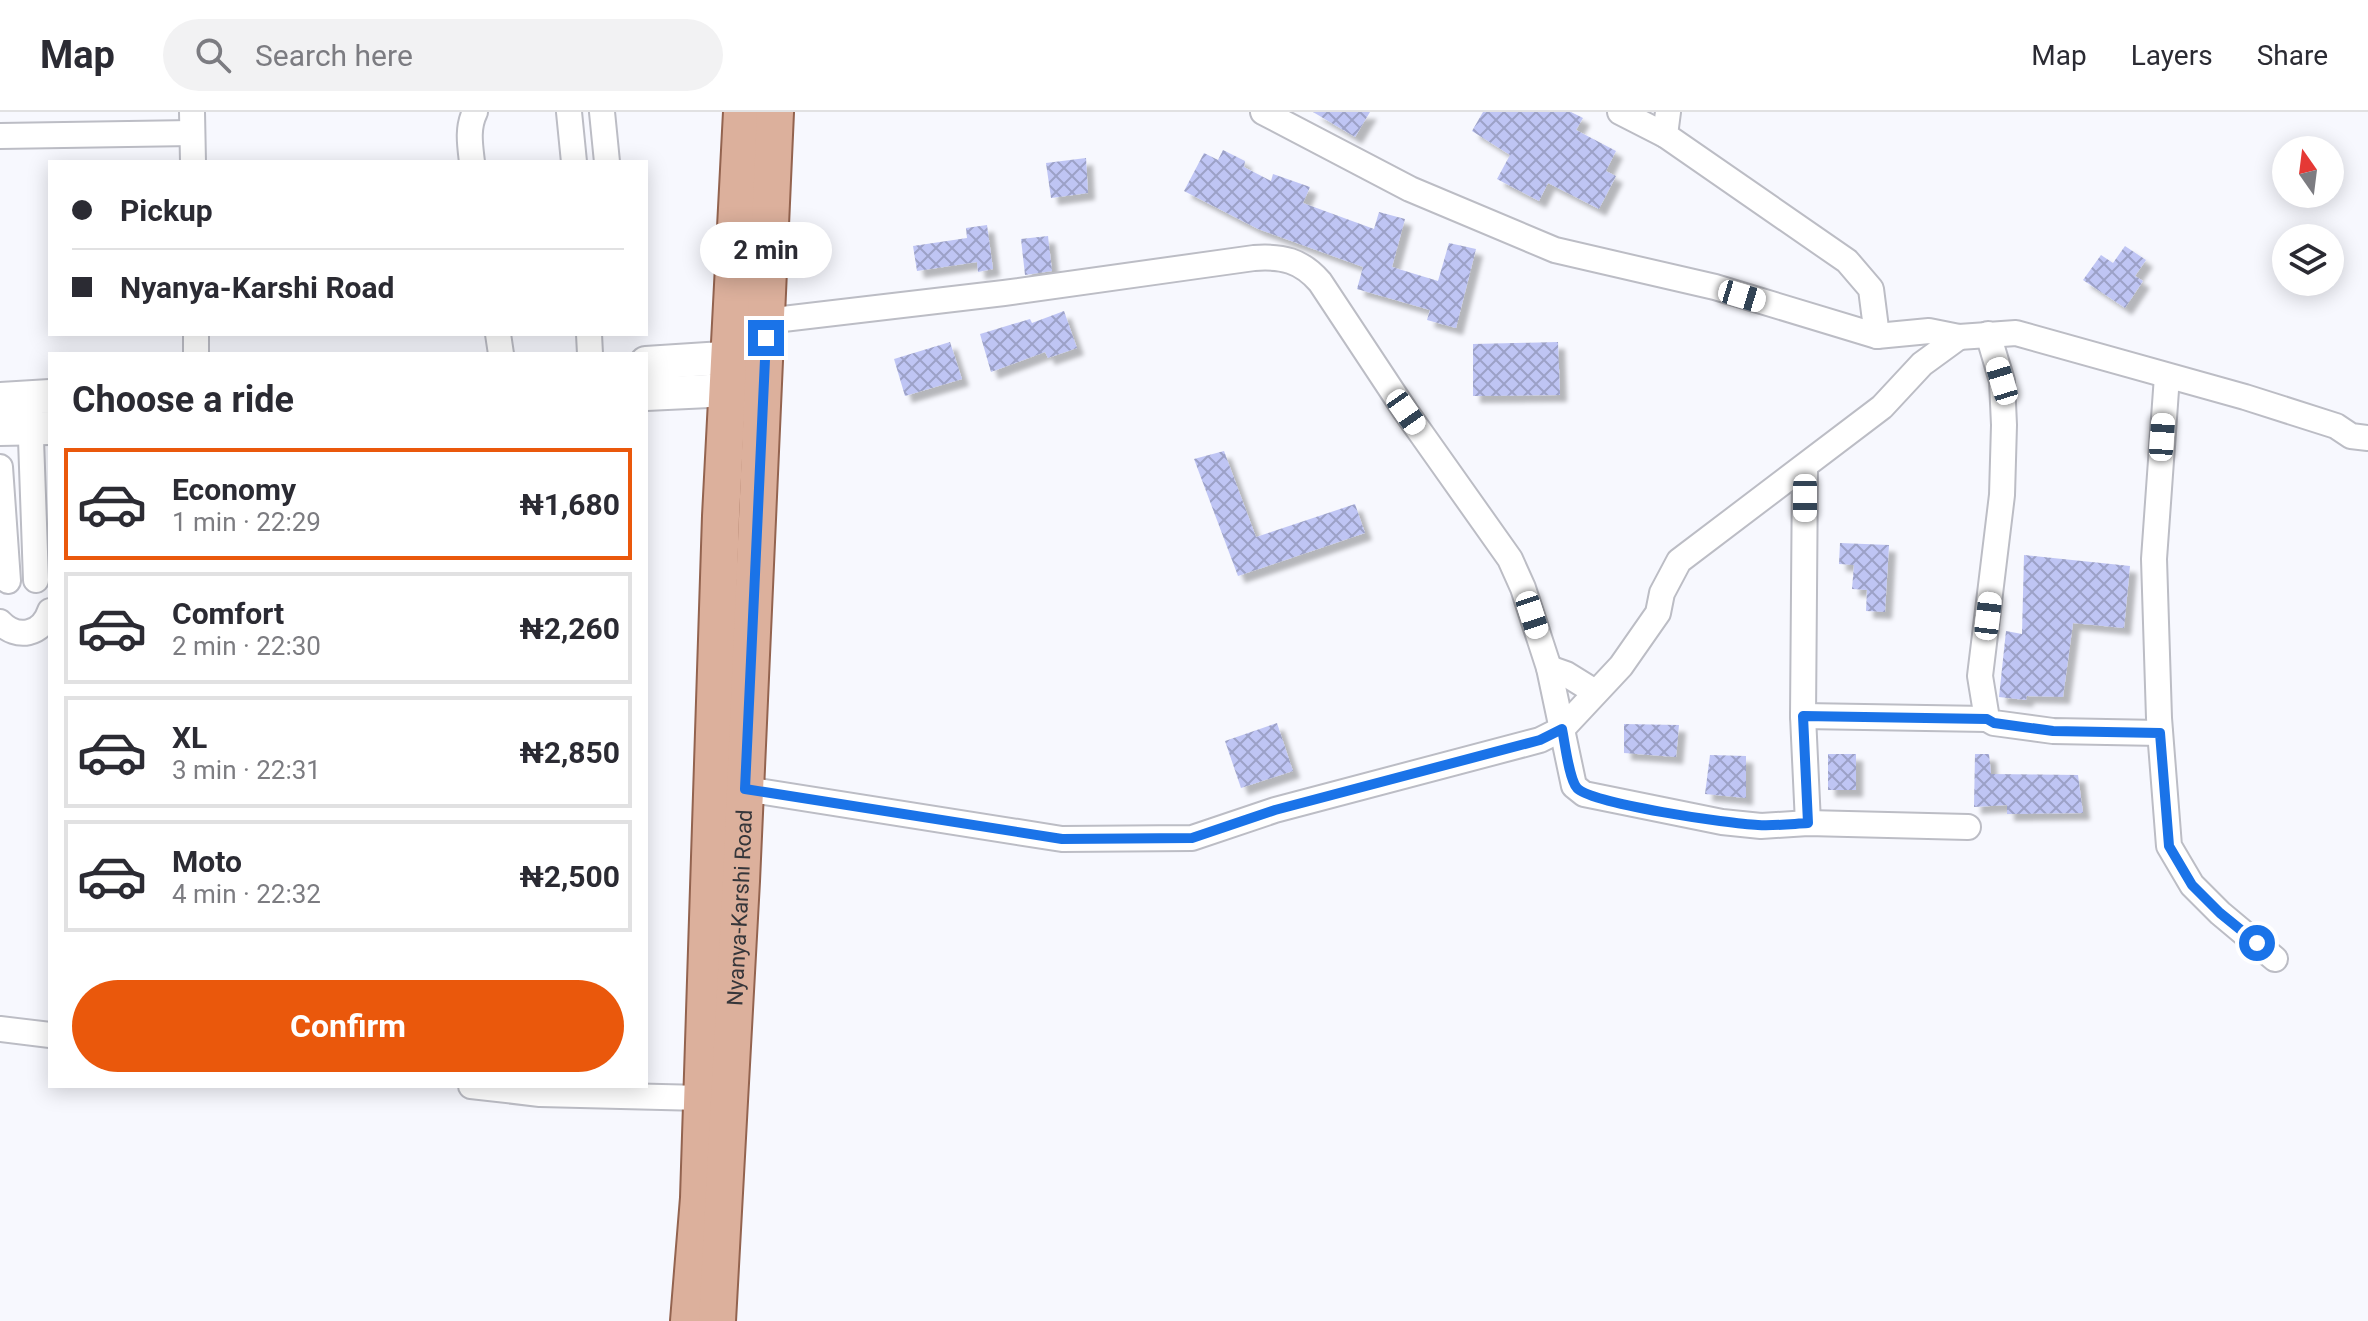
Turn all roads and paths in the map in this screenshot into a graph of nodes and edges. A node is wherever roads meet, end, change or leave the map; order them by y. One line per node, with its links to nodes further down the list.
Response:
1 (475, 112): 12 (street)
2 (569, 112): 13 (street)
3 (602, 112): 14 (street)
4 (742, 112): 20 (main road, Nyanya-Karshi Road)
5 (775, 112): 18 (main road, Nyanya-Karshi Road)
6 (1263, 112): 16 (street)
7 (1620, 112): 9 (street)
8 (192, 123): 10 (street); 11 (street)
9 (1666, 123): 16 (street)
10 (0, 136)
11 (193, 160)
12 (472, 160)
13 (574, 160)
14 (607, 160)
15 (1988, 334): 17 (street); 21 (street); 35 (street)
16 (1877, 336): 17 (street)
17 (1959, 337): 27 (street)
18 (765, 355): 20 (street); 32 (street); 38 (main road, Nyanya-Karshi Road)
19 (648, 363): 20 (street)
20 (728, 374): 22 (street); 42 (main road, Nyanya-Karshi Road)
21 (2167, 376): 25 (street); 37 (street)
22 (648, 394)
23 (27, 397): 24 (street)
24 (27, 428): 29 (street)
25 (2368, 438)
26 (0, 467): 28 (street)
27 (1805, 467): 33 (street); 34 (street)
28 (4, 585): 29 (street)
29 (43, 590)
30 (0, 622): 31 (street)
31 (48, 623)
32 (1549, 668): 33 (street); 36 (street)
33 (1595, 692): 36 (street)
34 (1803, 716): 35 (street); 39 (street)
35 (1987, 719): 37 (street)
36 (1562, 729): 38 (street); 39 (street)
37 (2160, 733): 41 (street)
38 (745, 789): 42 (main road, Nyanya-Karshi Road)
39 (1808, 823): 40 (street)
40 (1968, 827)
41 (2275, 959)
42 (721, 962): 46 (main road, Nyanya-Karshi Road); 48 (main road, Nyanya-Karshi Road)
43 (0, 1029): 44 (street)
44 (48, 1035)
45 (488, 1088): 46 (street)
46 (702, 1098): 47 (main road, Nyanya-Karshi Road)
47 (689, 1321)
48 (717, 1321)

